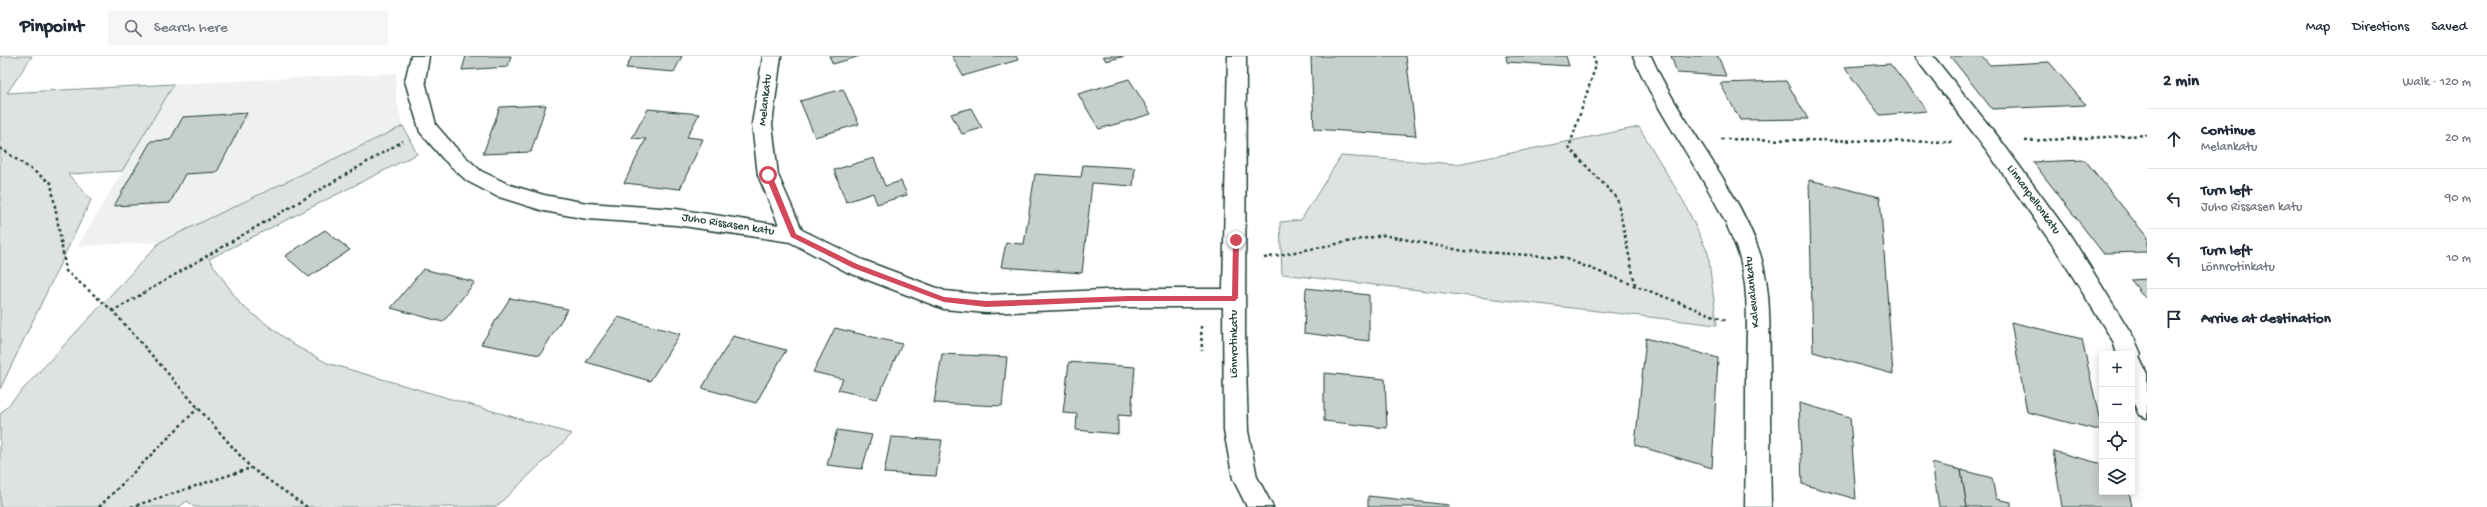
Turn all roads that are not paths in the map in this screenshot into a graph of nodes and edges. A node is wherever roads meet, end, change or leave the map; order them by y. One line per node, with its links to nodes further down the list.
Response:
1 (420, 56): 6 (street, Juho Rissasen katu)
2 (772, 56): 6 (street, Melankatu)
3 (1237, 56): 7 (street, Lönnrotinkatu)
4 (1642, 56): 12 (street, Kalevalankatu)
5 (1922, 56): 8 (street, Linnanpellonkatu)
6 (794, 236): 7 (street, Juho Rissasen katu)
7 (1235, 298): 11 (street, Lönnrotinkatu)
8 (2128, 351)
9 (2135, 373): 10 (street)
10 (2147, 408)
11 (1260, 507)
12 (1758, 507)

